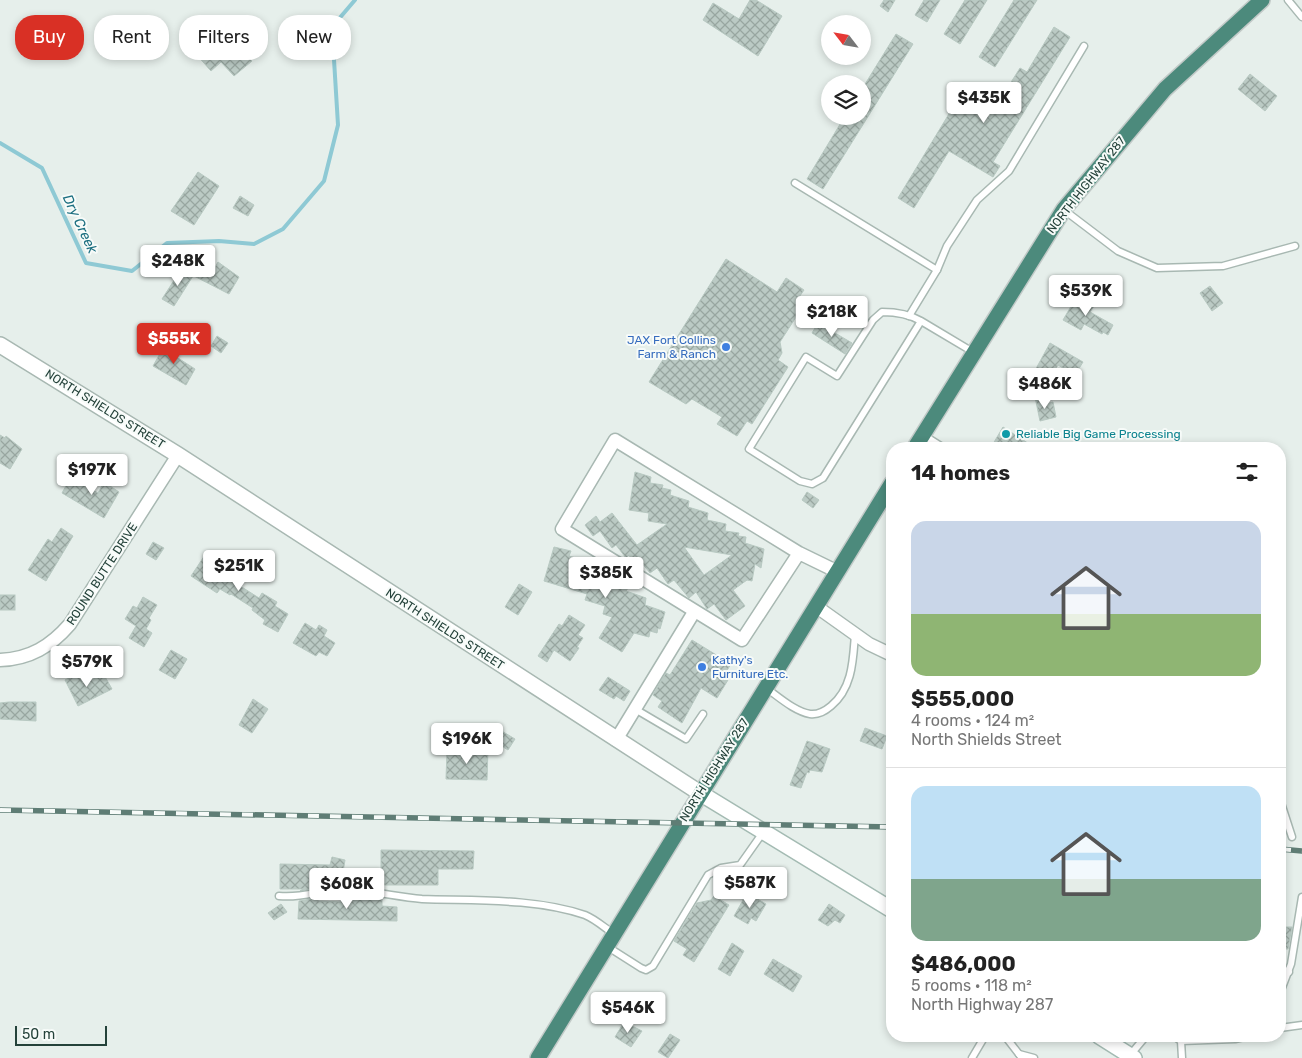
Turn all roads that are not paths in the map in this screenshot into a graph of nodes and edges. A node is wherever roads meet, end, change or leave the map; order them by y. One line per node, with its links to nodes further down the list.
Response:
1 (1262, 0): 6 (highway, NORTH HIGHWAY 287)
2 (1288, 0): 3 (lane)
3 (1302, 17)
4 (1084, 46): 8 (lane)
5 (795, 183): 8 (lane)
6 (1064, 209): 7 (lane); 12 (highway, NORTH HIGHWAY 287)
7 (1295, 246)
8 (937, 270): 9 (lane)
9 (909, 316): 10 (lane); 10 (lane)
10 (921, 322): 12 (lane)
11 (0, 345): 14 (street, NORTH SHIELDS STREET)
12 (973, 352): 13 (highway, NORTH HIGHWAY 287)
13 (918, 442)
14 (178, 455): 22 (street, ROUND BUTTE DRIVE); 26 (street, NORTH SHIELDS STREET)
15 (886, 493): 17 (highway, NORTH HIGHWAY 287)
16 (799, 554): 17 (street); 19 (street); 19 (street)
17 (838, 572): 18 (highway, NORTH HIGHWAY 287)
18 (817, 606): 20 (street); 23 (highway, NORTH HIGHWAY 287)
19 (694, 612): 24 (street)
20 (855, 634): 21 (street); 23 (lane)
21 (886, 652)
22 (0, 660)
23 (766, 688): 27 (highway, NORTH HIGHWAY 287)
24 (635, 709): 25 (lane); 26 (street)
25 (703, 714)
26 (616, 740): 27 (street, NORTH SHIELDS STREET)
27 (700, 793): 29 (street, NORTH SHIELDS STREET); 34 (highway, NORTH HIGHWAY 287)
28 (1286, 818): 30 (lane)
29 (765, 831): 33 (street, NORTH SHIELDS STREET); 34 (lane)
30 (1292, 837)
31 (279, 896): 34 (lane)
32 (1302, 897): 36 (lane)
33 (886, 906)
34 (611, 940): 47 (highway, NORTH HIGHWAY 287)
35 (1286, 971): 36 (lane)
36 (1289, 972): 37 (lane)
37 (1286, 979)
38 (1302, 1026): 39 (lane)
39 (1286, 1027)
40 (981, 1042): 48 (lane)
41 (1010, 1042): 45 (lane)
42 (1108, 1042): 46 (street)
43 (1142, 1042): 46 (lane)
44 (1181, 1042): 50 (lane)
45 (1020, 1056): 49 (lane)
46 (1132, 1057)
47 (538, 1058)
48 (972, 1058)
49 (1034, 1058)
50 (1182, 1058)

